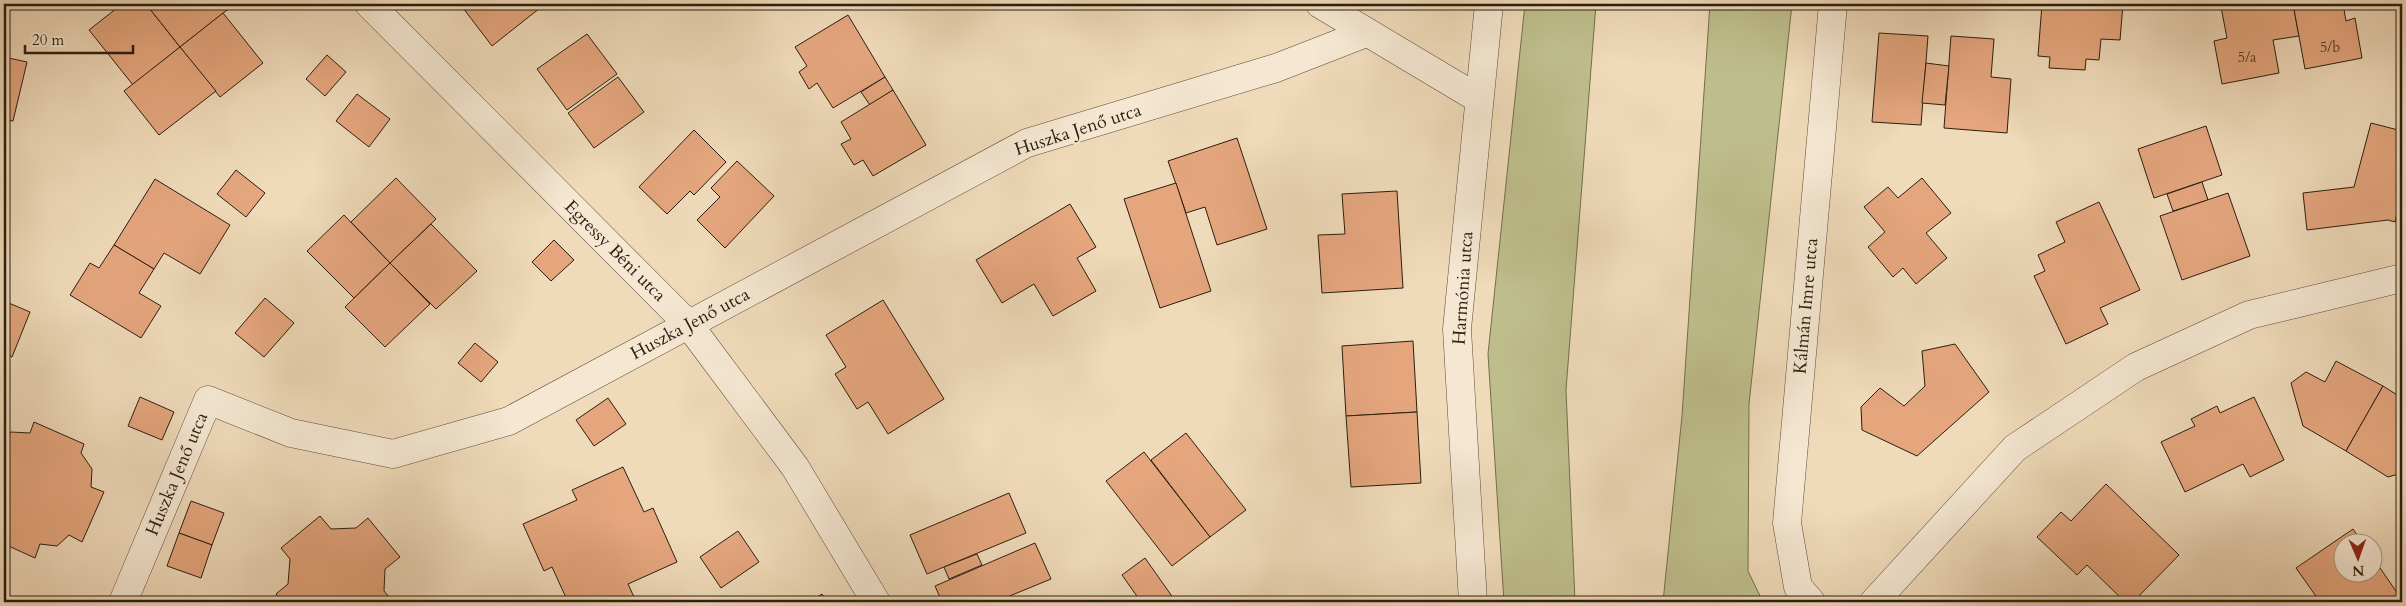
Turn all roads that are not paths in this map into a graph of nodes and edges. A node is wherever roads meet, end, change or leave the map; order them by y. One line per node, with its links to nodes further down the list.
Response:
1 (368, 4): 8 (street, Egressy Béni utca)
2 (1320, 4): 5 (street)
3 (1489, 4): 6 (street, Harmónia utca)
4 (1833, 4): 12 (street, Kálmán Imre utca)
5 (1366, 33): 6 (street); 8 (street, Huszka Jenő utca)
6 (1479, 99): 11 (street, Harmónia utca)
7 (2402, 278): 13 (street)
8 (689, 324): 9 (street, Huszka Jenő utca); 10 (street, Egressy Béni utca)
9 (123, 602)
10 (876, 602)
11 (1473, 602)
12 (1811, 602)
13 (1874, 602)

